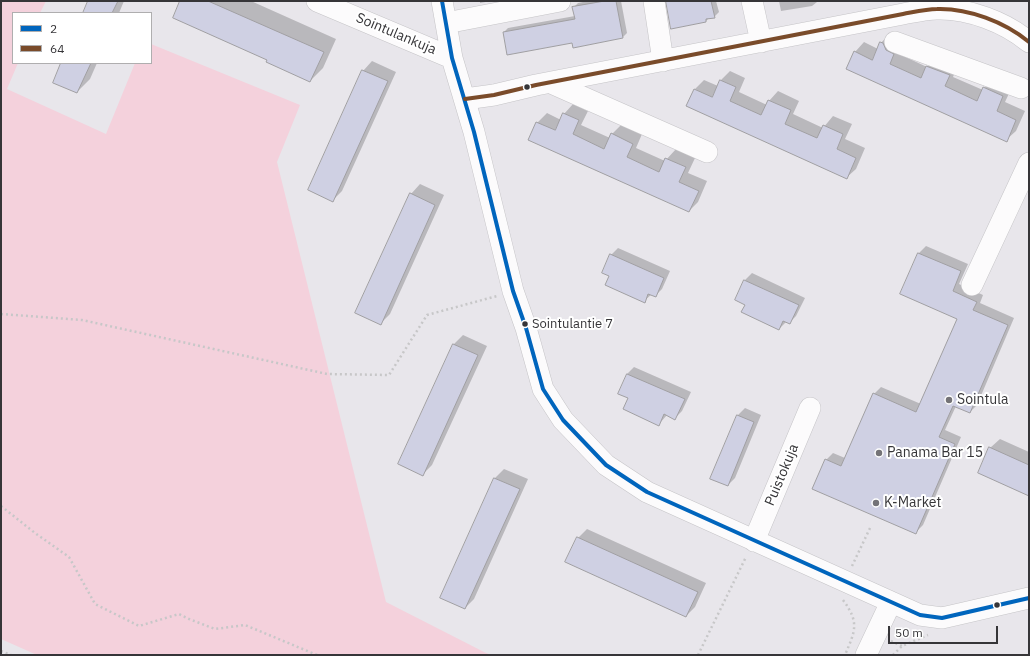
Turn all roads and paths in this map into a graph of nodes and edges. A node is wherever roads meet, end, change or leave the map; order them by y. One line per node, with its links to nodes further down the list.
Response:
1 (317, 1): 11 (street, Sointulankuja)
2 (442, 1): 7 (street)
3 (560, 1): 7 (street)
4 (654, 1): 12 (street)
5 (752, 1): 9 (street)
6 (902, 7): 8 (street); 9 (street)
7 (446, 23): 11 (street)
8 (1028, 41)
9 (761, 42): 12 (street)
10 (895, 42): 14 (street)
11 (452, 58): 15 (street)
12 (663, 61): 13 (street)
13 (551, 83): 15 (street); 16 (street)
14 (1021, 88)
15 (465, 99): 19 (street)
16 (707, 152)
17 (1029, 163): 18 (street)
18 (972, 285)
19 (513, 291): 20 (path); 24 (street)
20 (1, 314)
21 (810, 408): 24 (street, Puistokuja)
22 (1, 506): 31 (path)
23 (871, 526): 25 (path)
24 (754, 541): 28 (street); 32 (path)
25 (850, 571)
26 (841, 598): 33 (path)
27 (1029, 598): 28 (street)
28 (891, 602): 34 (street)
29 (1, 651): 30 (path)
30 (10, 655)
31 (317, 655)
32 (698, 655)
33 (846, 655)
34 (866, 655)

